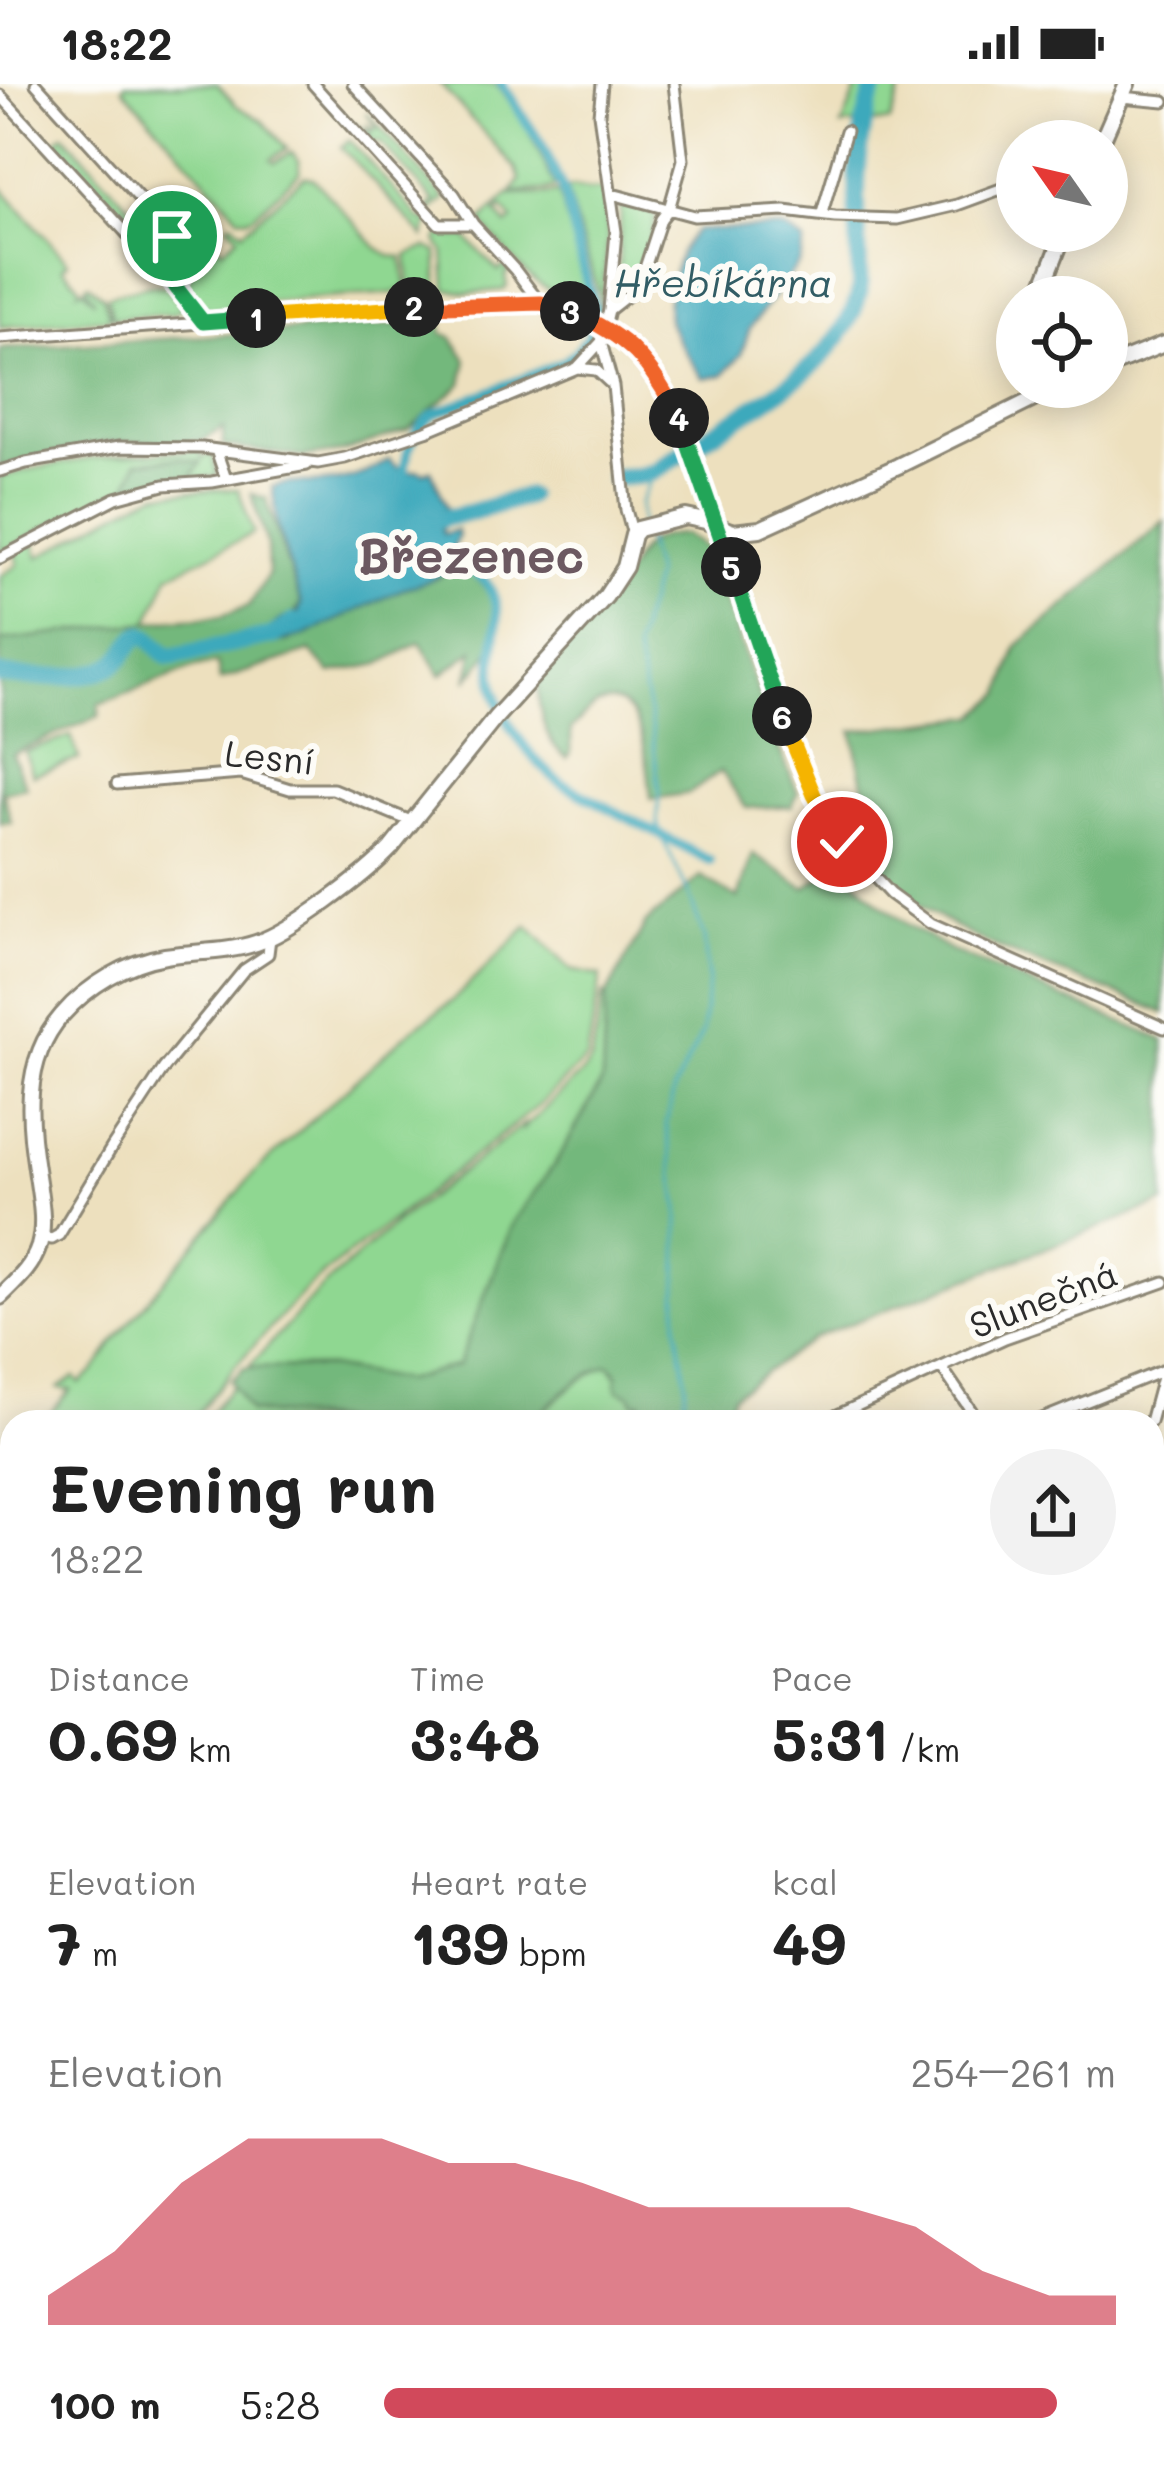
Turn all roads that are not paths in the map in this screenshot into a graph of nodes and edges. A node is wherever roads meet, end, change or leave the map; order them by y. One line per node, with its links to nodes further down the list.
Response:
1 (36, 84): 16 (street)
2 (313, 84): 15 (street)
3 (353, 84): 15 (street)
4 (602, 84): 12 (street)
5 (674, 84): 13 (street)
6 (1124, 91): 8 (street); 9 (street)
7 (0, 95): 16 (street)
8 (1164, 101)
9 (1111, 120)
10 (845, 131): 14 (street)
11 (996, 190): 14 (street)
12 (612, 194): 13 (street); 18 (street)
13 (669, 208): 14 (street); 18 (street)
14 (822, 213)
15 (473, 224): 17 (street)
16 (175, 286): 19 (street)
17 (541, 303): 19 (street); 31 (street, bridge)
18 (609, 310): 21 (street)
19 (203, 322): 20 (street)
20 (0, 338)
21 (601, 342): 24 (street); 25 (street)
22 (1164, 344): 23 (street)
23 (1128, 359)
24 (577, 368): 25 (street); 28 (street)
25 (613, 386): 32 (street)
26 (1016, 408): 31 (street)
27 (216, 450): 28 (street); 29 (street); 30 (street)
28 (318, 463): 30 (street)
29 (0, 471)
30 (226, 478): 33 (street)
31 (716, 527): 32 (street); 37 (street)
32 (639, 531): 35 (street)
33 (0, 558)
34 (117, 784): 35 (street, Lesní)
35 (413, 822): 36 (street)
36 (270, 938): 38 (street); 38 (street)
37 (1164, 1028)
38 (41, 1237): 40 (street)
39 (1164, 1282): 41 (street, Slunečná)
40 (0, 1297)
41 (942, 1368): 43 (street, Slunečná); 44 (street, Slunečná)
42 (1164, 1370): 45 (street); 46 (street)
43 (849, 1410)
44 (971, 1410)
45 (1065, 1410)
46 (1153, 1410)

